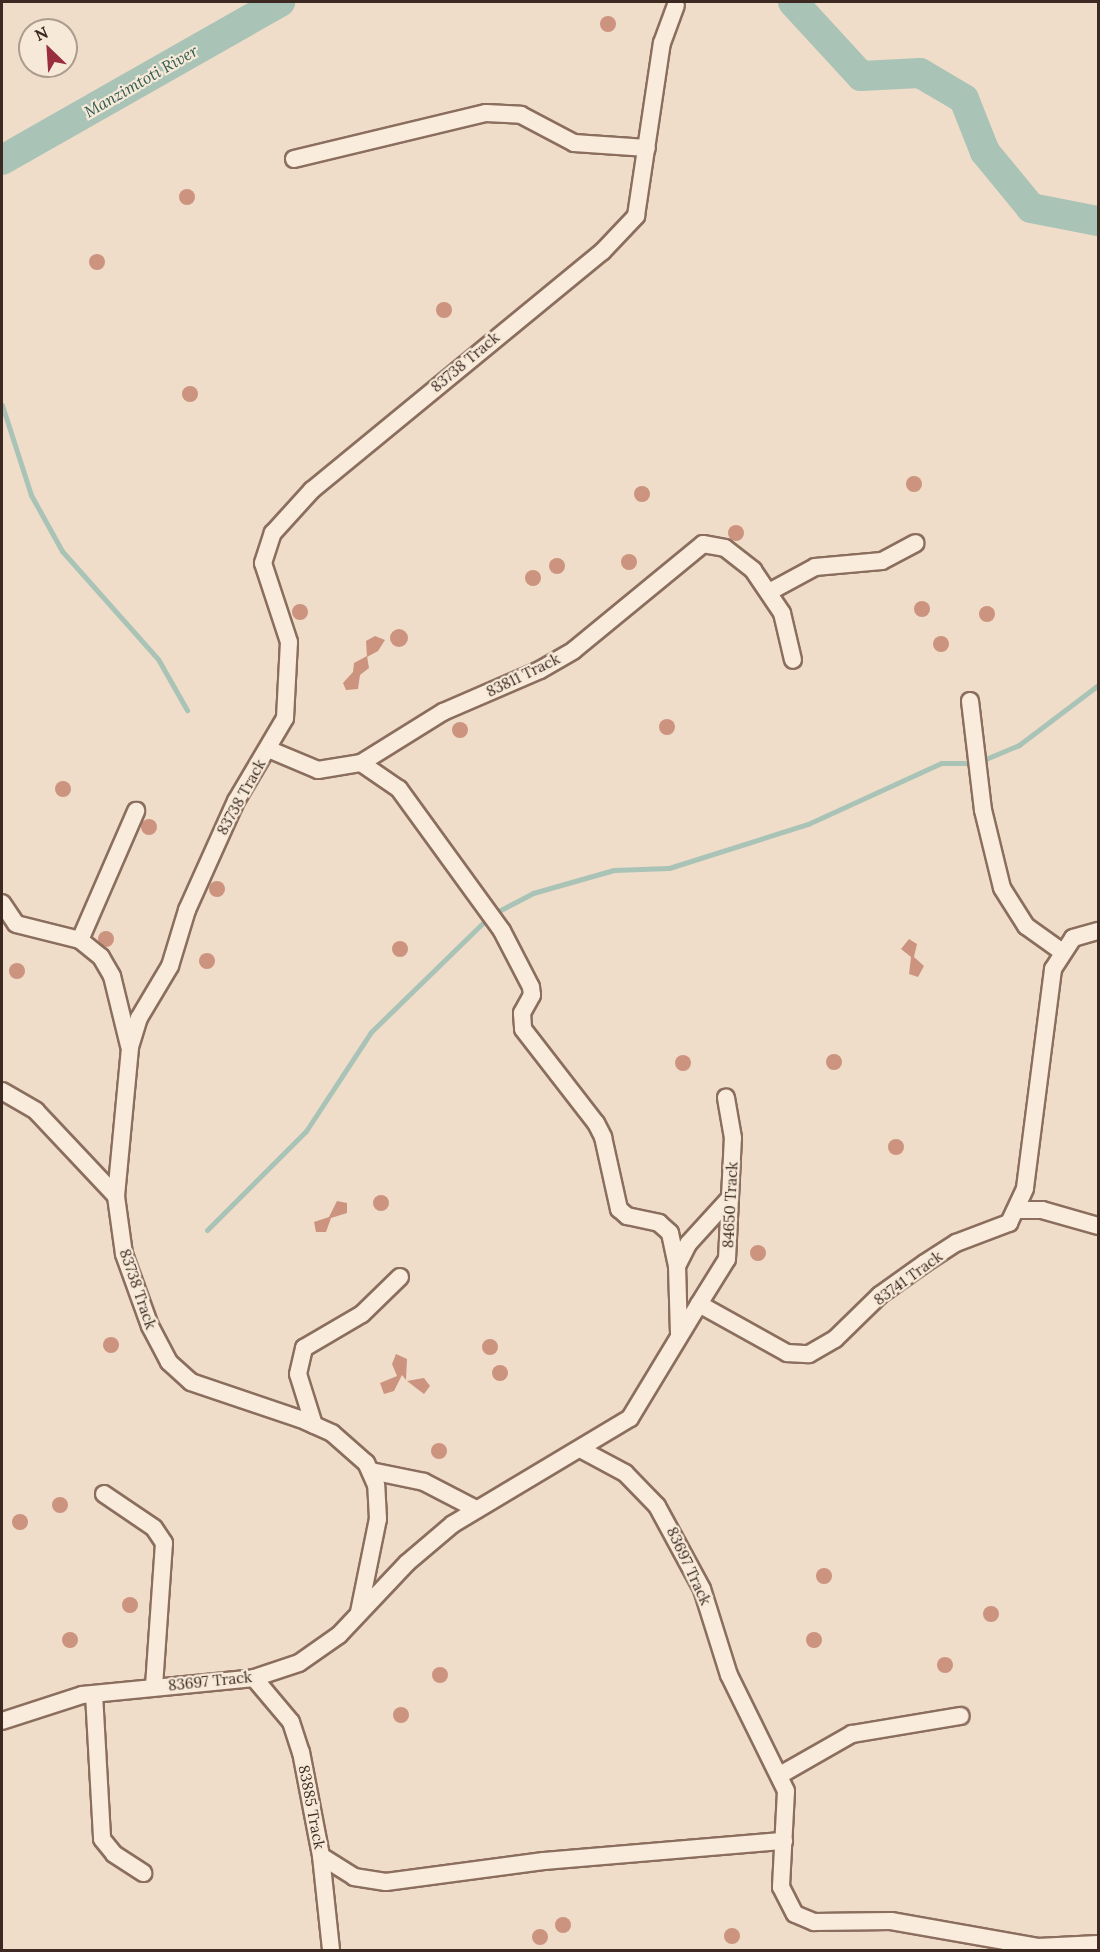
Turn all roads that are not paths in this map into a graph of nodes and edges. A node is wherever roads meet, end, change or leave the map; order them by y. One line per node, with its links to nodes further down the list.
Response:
1 (676, 5): 2 (street, 83738 Track)
2 (647, 148): 3 (street); 8 (street, 83738 Track)
3 (294, 159)
4 (916, 543): 5 (street)
5 (772, 596): 6 (street); 9 (street, 83811 Track)
6 (793, 660)
7 (970, 701): 14 (street)
8 (268, 749): 9 (street, 83811 Track); 15 (street, 83738 Track)
9 (362, 763): 22 (street)
10 (136, 812): 13 (street)
11 (3, 910): 13 (street)
12 (1098, 931): 14 (street)
13 (80, 940): 15 (street)
14 (1061, 951): 20 (street)
15 (130, 1047): 18 (street, 83738 Track)
16 (2, 1091): 18 (street)
17 (726, 1098): 19 (street, 84650 Track)
18 (116, 1196): 26 (street, 83738 Track)
19 (730, 1198): 22 (street); 24 (street, 84650 Track)
20 (1018, 1210): 21 (street); 24 (street, 83741 Track)
21 (1098, 1226)
22 (677, 1266): 25 (street)
23 (400, 1277): 26 (street)
24 (699, 1304): 25 (street)
25 (679, 1334): 27 (street)
26 (314, 1425): 28 (street, 83738 Track)
27 (582, 1450): 30 (street, 83697 Track); 37 (street, 83697 Track)
28 (371, 1471): 30 (street); 31 (street)
29 (104, 1494): 33 (street)
30 (476, 1509): 31 (street, 83697 Track)
31 (359, 1612): 32 (street, 83697 Track)
32 (254, 1678): 33 (street, 83697 Track); 39 (street, 83885 Track)
33 (154, 1687): 34 (street, 83697 Track)
34 (94, 1694): 36 (street, 83697 Track); 40 (street)
35 (961, 1716): 37 (street)
36 (2, 1721)
37 (780, 1775): 38 (street, 83697 Track)
38 (784, 1841): 39 (street); 41 (street, 83697 Track)
39 (321, 1856): 42 (street, 83885 Track)
40 (143, 1873)
41 (1098, 1944)
42 (331, 1950)

